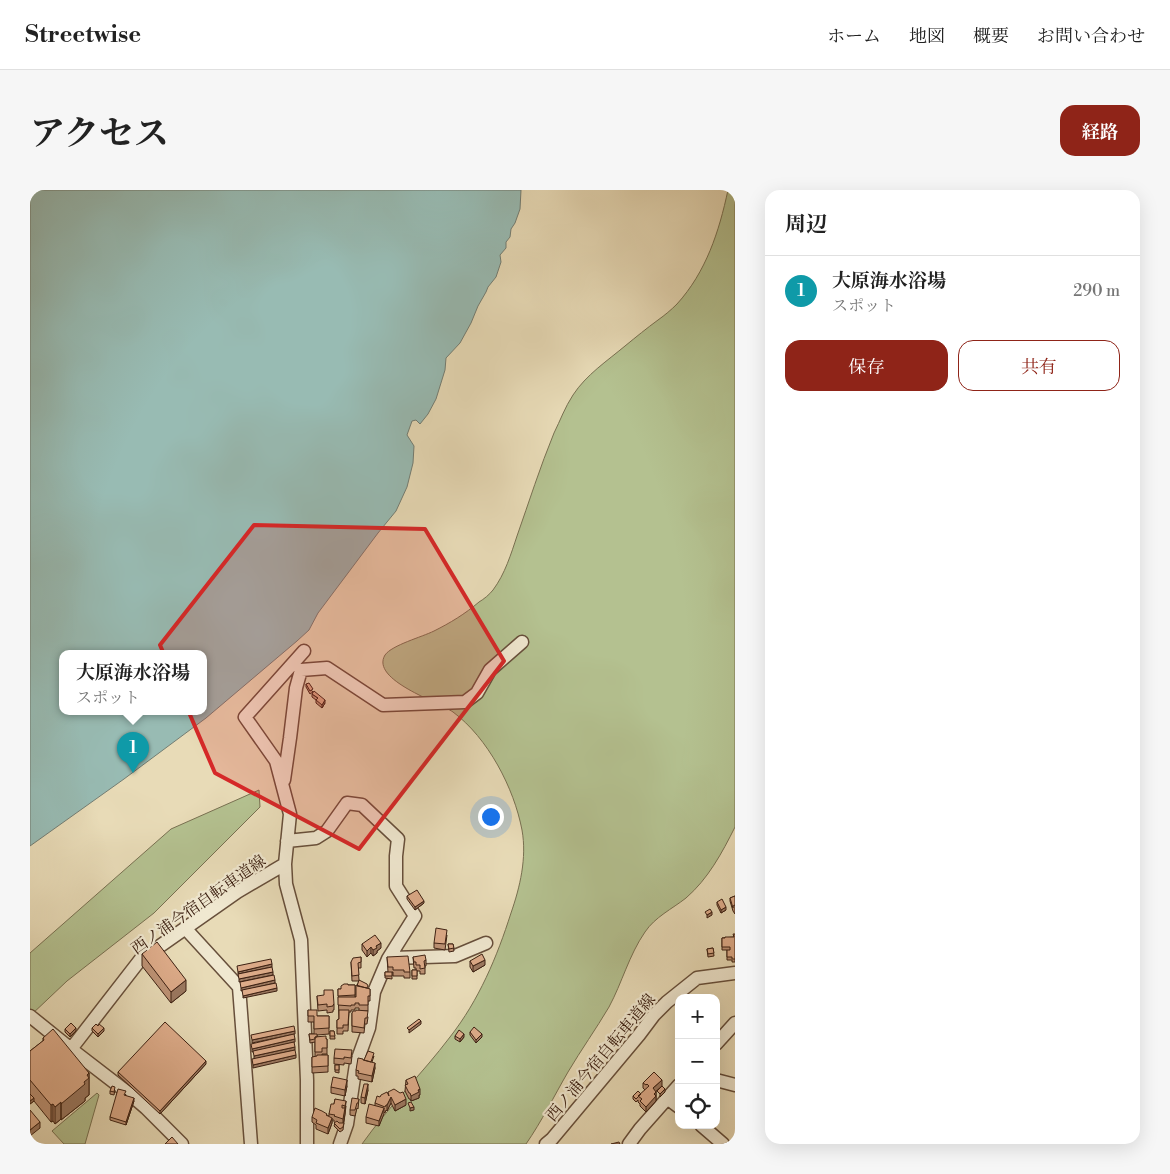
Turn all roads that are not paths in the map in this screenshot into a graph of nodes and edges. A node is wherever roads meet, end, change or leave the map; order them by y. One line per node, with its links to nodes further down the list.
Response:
1 (522, 642): 3 (street)
2 (304, 651): 3 (street)
3 (283, 785): 4 (street)
4 (287, 841): 5 (street); 8 (street)
5 (285, 864): 6 (street, 西ノ浦今宿自転車道線); 23 (street)
6 (185, 928): 13 (street, 西ノ浦今宿自転車道線); 22 (street)
7 (486, 943): 8 (street)
8 (388, 959): 24 (street)
9 (735, 974): 25 (street, 西ノ浦今宿自転車道線)
10 (30, 1016): 13 (street)
11 (735, 1024): 12 (street)
12 (720, 1040)
13 (71, 1049): 21 (street)
14 (720, 1081): 15 (street)
15 (735, 1085)
16 (675, 1089): 17 (street)
17 (667, 1098): 18 (street); 20 (street)
18 (675, 1104)
19 (705, 1129): 26 (street)
20 (631, 1143)
21 (182, 1144)
22 (251, 1144)
23 (307, 1144)
24 (340, 1144)
25 (546, 1144)
26 (723, 1144)

